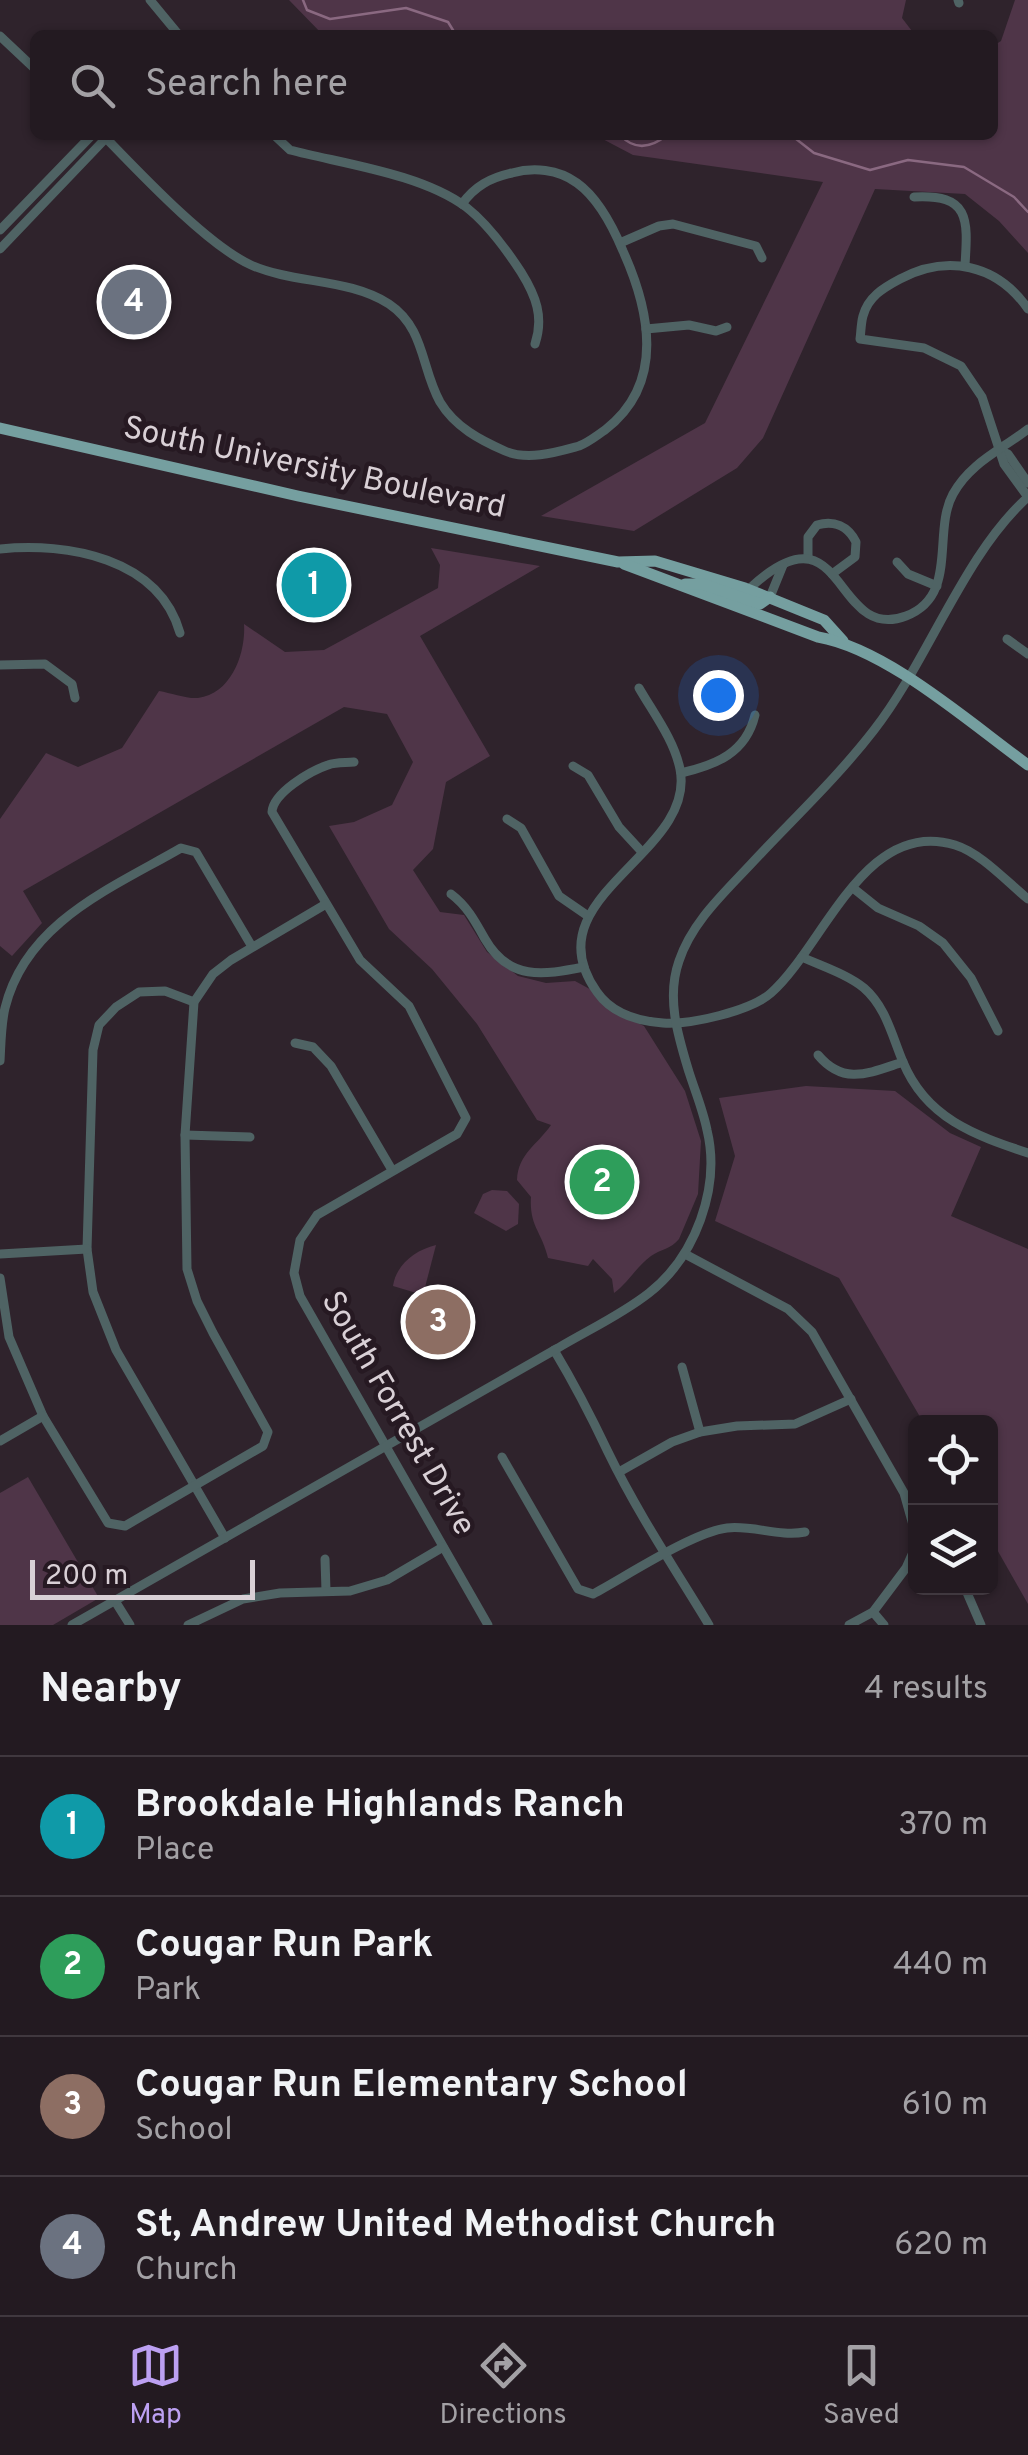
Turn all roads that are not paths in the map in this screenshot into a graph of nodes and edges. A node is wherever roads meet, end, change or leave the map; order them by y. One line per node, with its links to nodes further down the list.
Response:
1 (150, 0): 2 (street)
2 (175, 30)
3 (0, 36): 4 (street)
4 (30, 64)
5 (87, 140): 11 (street)
6 (101, 140): 13 (street)
7 (109, 140): 18 (street)
8 (279, 140): 10 (street)
9 (914, 197): 15 (street)
10 (462, 204): 12 (street); 19 (street)
11 (0, 230)
12 (620, 242): 14 (street); 18 (street)
13 (0, 249)
14 (762, 258)
15 (964, 266): 16 (street); 22 (street)
16 (1028, 309)
17 (727, 327): 18 (street)
18 (646, 329)
19 (535, 344)
20 (0, 428): 27 (main road, South University Boulevard)
21 (1028, 429): 22 (street)
22 (1000, 450): 23 (street); 24 (street); 32 (street)
23 (1028, 483)
24 (1028, 497): 40 (street)
25 (0, 550): 35 (street)
26 (808, 558): 29 (street); 30 (street); 30 (street)
27 (618, 562): 31 (main road, South University Boulevard); 33 (main road, South University Boulevard)
28 (896, 562): 32 (street)
29 (783, 565): 33 (street); 34 (street)
30 (832, 574): 32 (street)
31 (674, 584): 34 (main road); 37 (main road, South University Boulevard)
32 (938, 586)
33 (749, 589): 34 (main road, South University Boulevard)
34 (770, 597): 37 (main road, South University Boulevard)
35 (180, 633)
36 (1008, 639): 38 (street)
37 (843, 642): 40 (main road, South University Boulevard)
38 (1028, 654)
39 (0, 665): 42 (street)
40 (908, 679): 45 (main road, South University Boulevard); 59 (street)
41 (639, 688): 47 (street)
42 (75, 698)
43 (755, 715): 47 (street)
44 (354, 762): 53 (street, South Forrest Drive)
45 (1028, 765)
46 (573, 766): 49 (street)
47 (681, 772): 49 (street)
48 (507, 818): 54 (street)
49 (642, 852): 54 (street)
50 (852, 888): 52 (street); 56 (street); 60 (street)
51 (451, 894): 57 (street)
52 (1028, 899)
53 (326, 904): 55 (street); 68 (street, South Forrest Drive)
54 (588, 916): 57 (street)
55 (251, 946): 58 (street); 63 (street)
56 (802, 956): 59 (street); 64 (street)
57 (584, 967): 59 (street)
58 (194, 1002): 65 (street); 69 (street)
59 (676, 1024): 71 (street)
60 (998, 1032)
61 (295, 1042): 68 (street)
62 (818, 1056): 64 (street)
63 (0, 1061)
64 (903, 1062): 67 (street)
65 (185, 1135): 66 (street); 83 (street)
66 (250, 1137)
67 (1028, 1153)
68 (392, 1170): 80 (street, South Forrest Drive)
69 (87, 1249): 70 (street); 83 (street)
70 (0, 1254)
71 (684, 1254): 74 (street); 76 (street)
72 (0, 1278): 73 (street)
73 (4, 1339): 77 (street)
74 (554, 1350): 80 (street); 82 (street)
75 (682, 1367): 78 (street)
76 (851, 1400): 78 (street); 92 (street)
77 (43, 1416): 79 (street); 83 (street)
78 (700, 1432): 82 (street)
79 (0, 1441)
80 (387, 1446): 85 (street); 86 (street, South Forrest Drive)
81 (502, 1457): 87 (street)
82 (620, 1472): 87 (street)
83 (195, 1488): 85 (street)
84 (805, 1532): 87 (street)
85 (225, 1538): 91 (street)
86 (444, 1547): 89 (street); 96 (street, South Forrest Drive)
87 (666, 1555): 97 (street)
88 (325, 1559): 89 (street)
89 (326, 1591): 95 (street)
90 (968, 1595): 100 (street)
91 (116, 1600): 93 (street); 94 (street)
92 (872, 1612): 98 (street); 99 (street)
93 (72, 1625)
94 (130, 1625)
95 (188, 1625)
96 (488, 1625)
97 (709, 1625)
98 (849, 1625)
99 (884, 1625)
100 (981, 1625)

